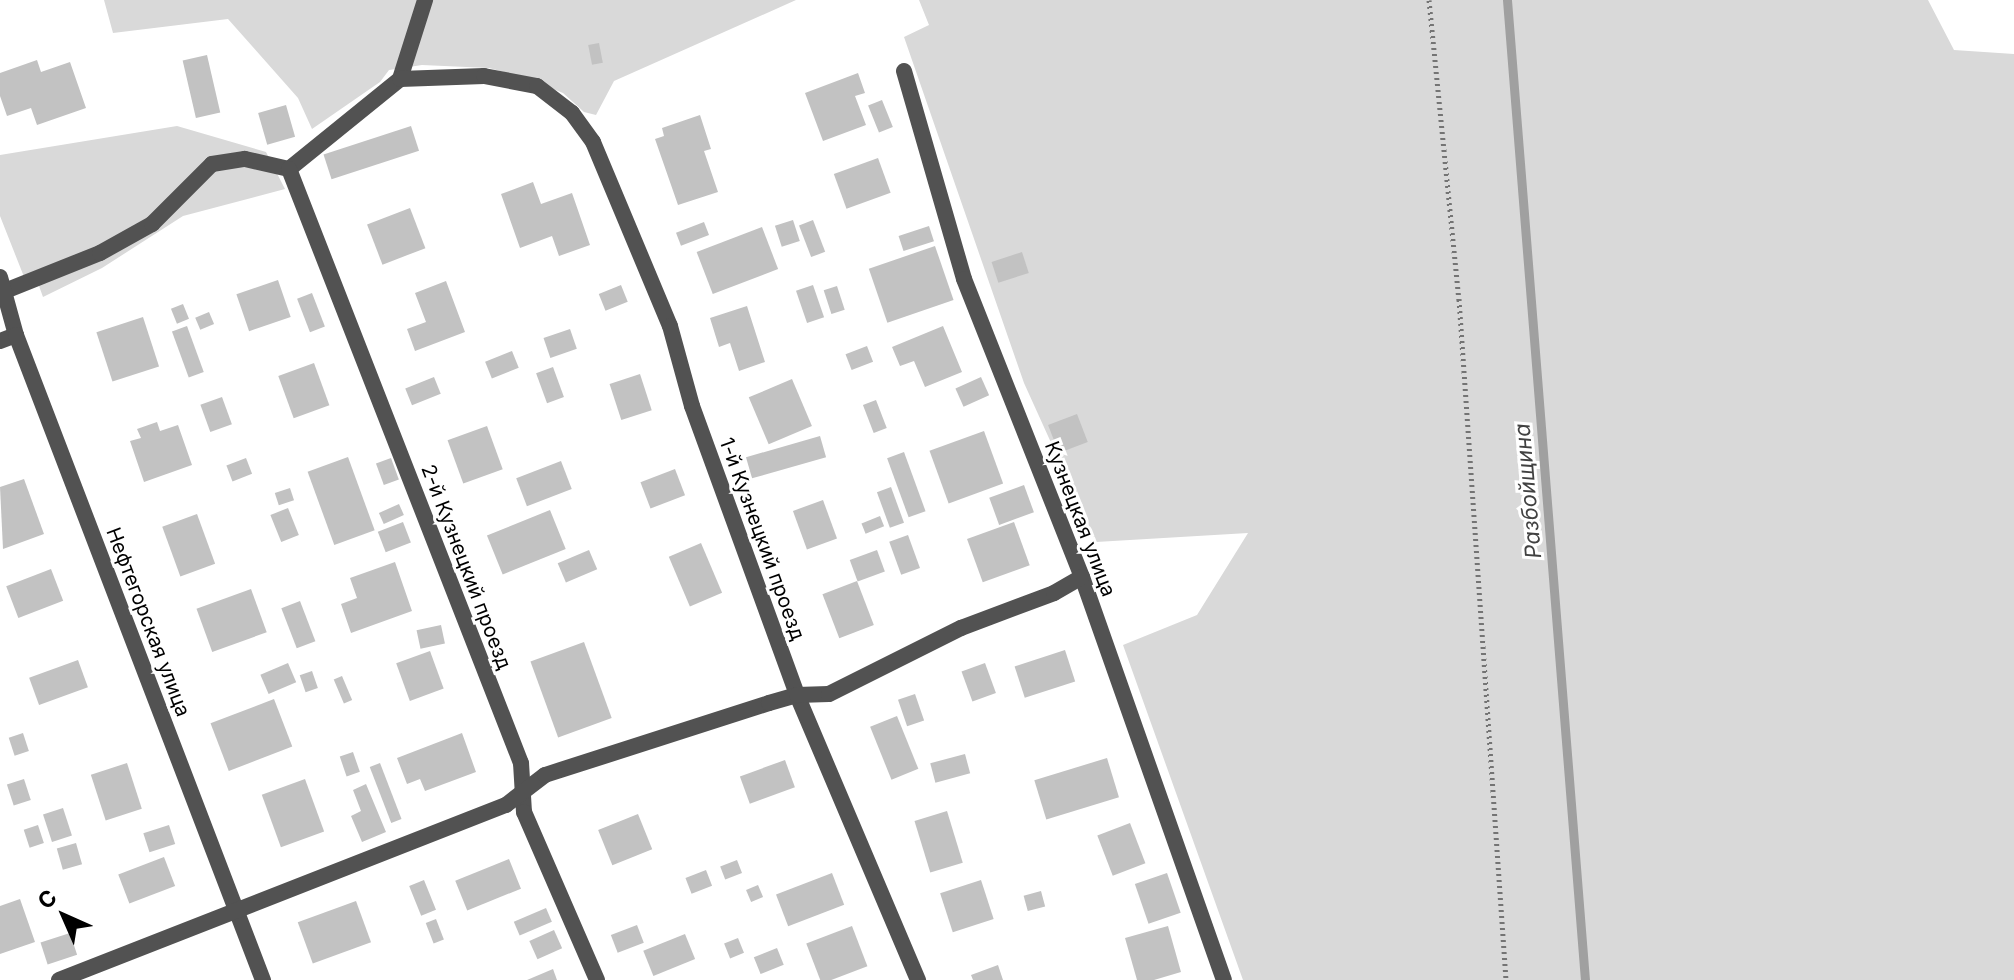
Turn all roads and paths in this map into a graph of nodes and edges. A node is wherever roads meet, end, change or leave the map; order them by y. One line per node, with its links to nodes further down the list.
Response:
1 (425, 0): 4 (street)
2 (1429, 0): 17 (path)
3 (904, 71): 8 (street, Кузнецкая улица)
4 (400, 79): 5 (street); 9 (street, 1-й Кузнецкий проезд)
5 (289, 169): 6 (street); 10 (street, 2-й Кузнецкий проезд)
6 (3, 284): 7 (street, Нефтегорская улица)
7 (8, 338): 11 (street, Нефтегорская улица)
8 (1082, 577): 9 (street); 16 (street, Кузнецкая улица)
9 (797, 695): 10 (street); 15 (street, 1-й Кузнецкий проезд)
10 (524, 792): 11 (street); 14 (street, 2-й Кузнецкий проезд)
11 (237, 910): 12 (street); 13 (street, Нефтегорская улица)
12 (59, 980)
13 (263, 980)
14 (597, 980)
15 (918, 980)
16 (1224, 980)
17 (1506, 980)

